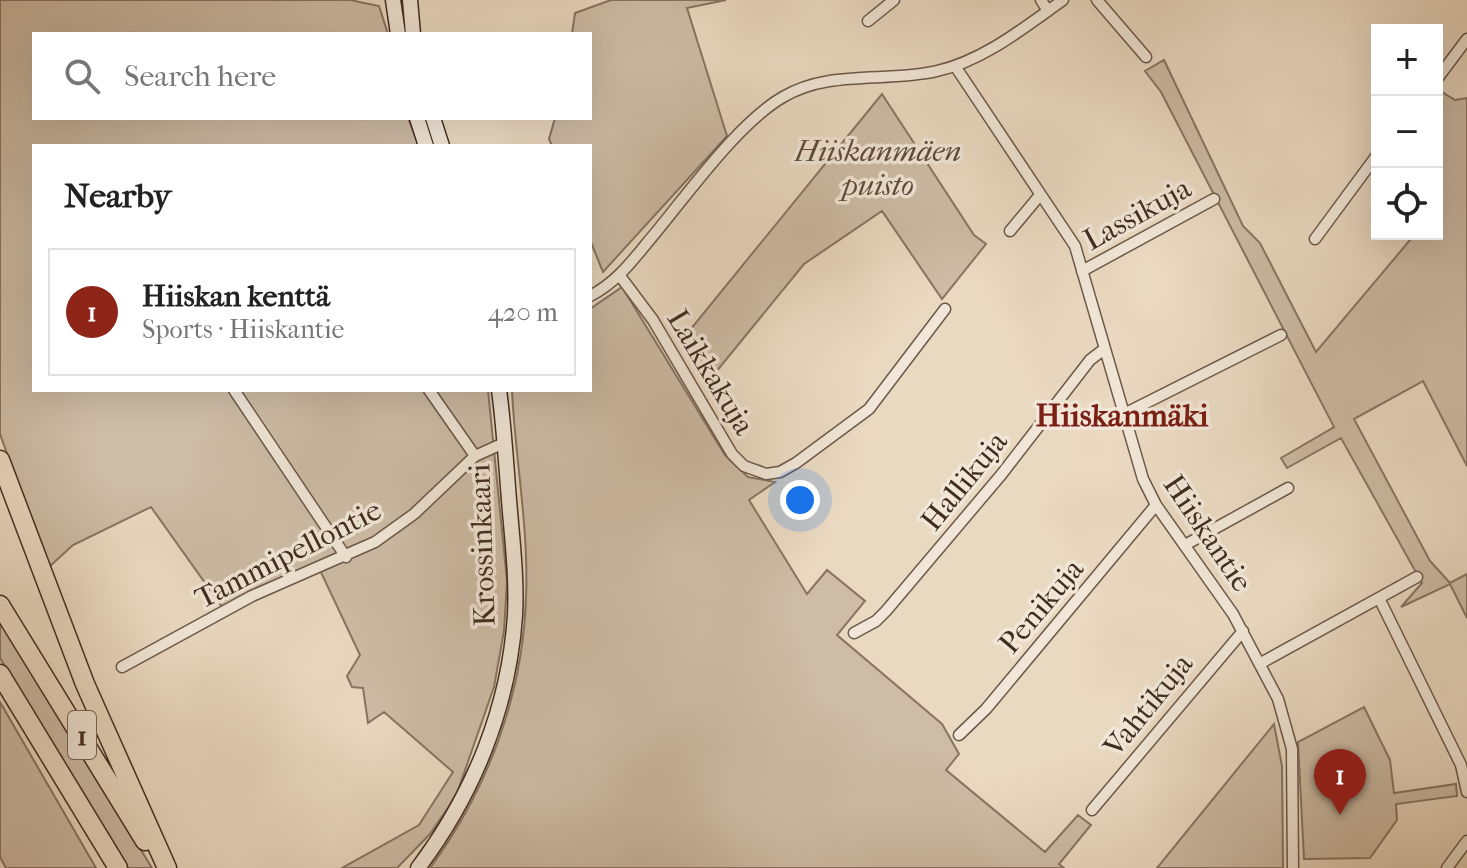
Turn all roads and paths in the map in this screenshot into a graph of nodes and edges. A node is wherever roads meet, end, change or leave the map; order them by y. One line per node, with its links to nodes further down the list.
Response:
1 (393, 0): 9 (street)
2 (410, 0): 10 (street)
3 (894, 0): 8 (street)
4 (1041, 0): 7 (street)
5 (1063, 0): 7 (street)
6 (1097, 0): 12 (street)
7 (1048, 11): 13 (street)
8 (868, 21)
9 (398, 32)
10 (413, 32)
11 (1467, 39): 14 (street)
12 (1146, 57)
13 (955, 66): 20 (street, Hiiskantie); 25 (street)
14 (1443, 71)
15 (418, 120): 17 (street)
16 (434, 120): 18 (street)
17 (425, 144)
18 (441, 144)
19 (1371, 163): 23 (street)
20 (1040, 195): 22 (street); 24 (street, Hiiskantie)
21 (1214, 199): 24 (street, Lassikuja)
22 (1010, 231)
23 (1315, 239)
24 (1082, 271): 29 (street, Hiiskantie)
25 (620, 276): 26 (street); 27 (street, Laikkakuja)
26 (592, 295)
27 (945, 309)
28 (1281, 335): 33 (street)
29 (1103, 350): 33 (street, Hiiskantie); 45 (street, Hallikuja)
30 (235, 392): 40 (street)
31 (430, 392): 35 (street)
32 (499, 392): 34 (street, Krossinkaari)
33 (1122, 415): 38 (street, Hiiskantie)
34 (504, 443): 35 (street, Tammipellontie); 57 (street, Krossinkaari)
35 (475, 456): 40 (street, Tammipellontie)
36 (0, 460): 56 (highway)
37 (1288, 488): 39 (street)
38 (1156, 505): 39 (street, Hiiskantie); 49 (street, Penikuja)
39 (1185, 545): 44 (street, Hiiskantie)
40 (346, 557): 47 (street, Tammipellontie)
41 (1417, 577): 42 (street)
42 (1379, 598): 46 (street); 50 (street)
43 (0, 605): 55 (highway, 1)
44 (1243, 631): 46 (street, Hiiskantie); 52 (street, Vahtikuja)
45 (854, 633)
46 (1261, 663): 58 (street, Hiiskantie)
47 (122, 667)
48 (0, 674): 54 (highway, 1)
49 (959, 735)
50 (1465, 774): 51 (street)
51 (1467, 792)
52 (1092, 810)
53 (1467, 841): 59 (street)
54 (118, 868)
55 (160, 868)
56 (167, 868)
57 (418, 868)
58 (1293, 868)
59 (1447, 868)

